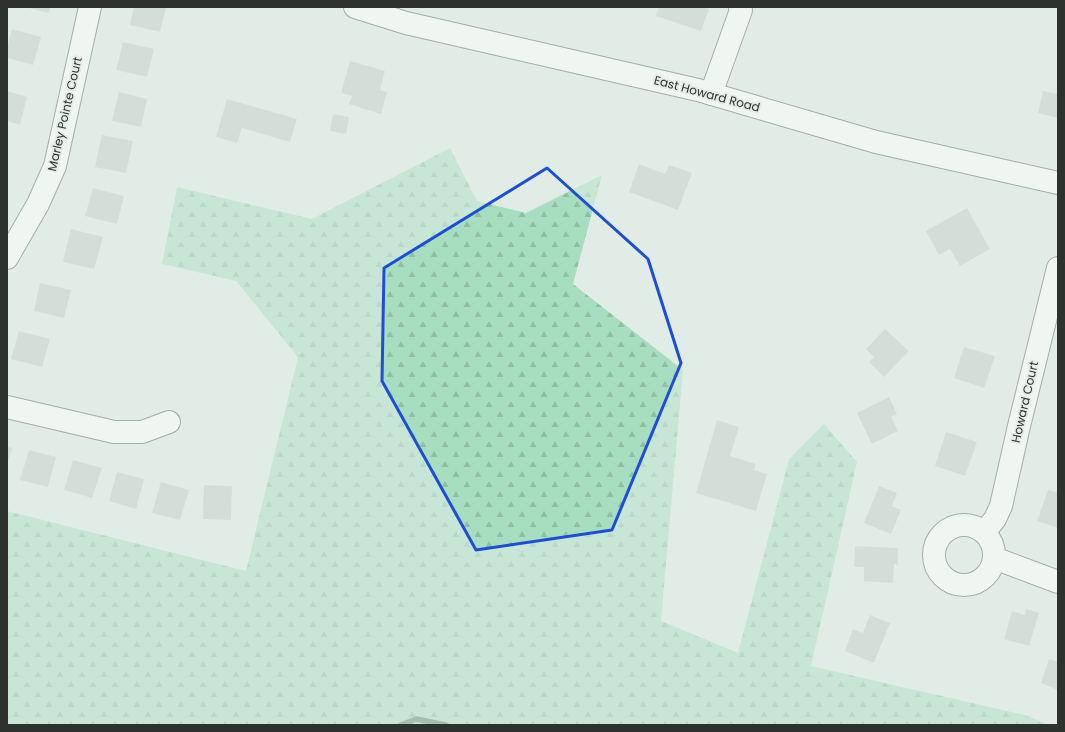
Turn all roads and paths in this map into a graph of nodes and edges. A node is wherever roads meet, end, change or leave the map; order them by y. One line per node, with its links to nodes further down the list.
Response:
1 (90, 7): 6 (street, Marley Pointe Court)
2 (355, 7): 4 (street, East Howard Road)
3 (742, 8): 4 (street)
4 (711, 94): 5 (street, East Howard Road)
5 (1058, 183)
6 (7, 258)
7 (1058, 268): 10 (street, Howard Court)
8 (7, 407): 9 (street)
9 (169, 422)
10 (984, 532): 11 (street); 11 (street)
11 (994, 558): 12 (street)
12 (1058, 582)

